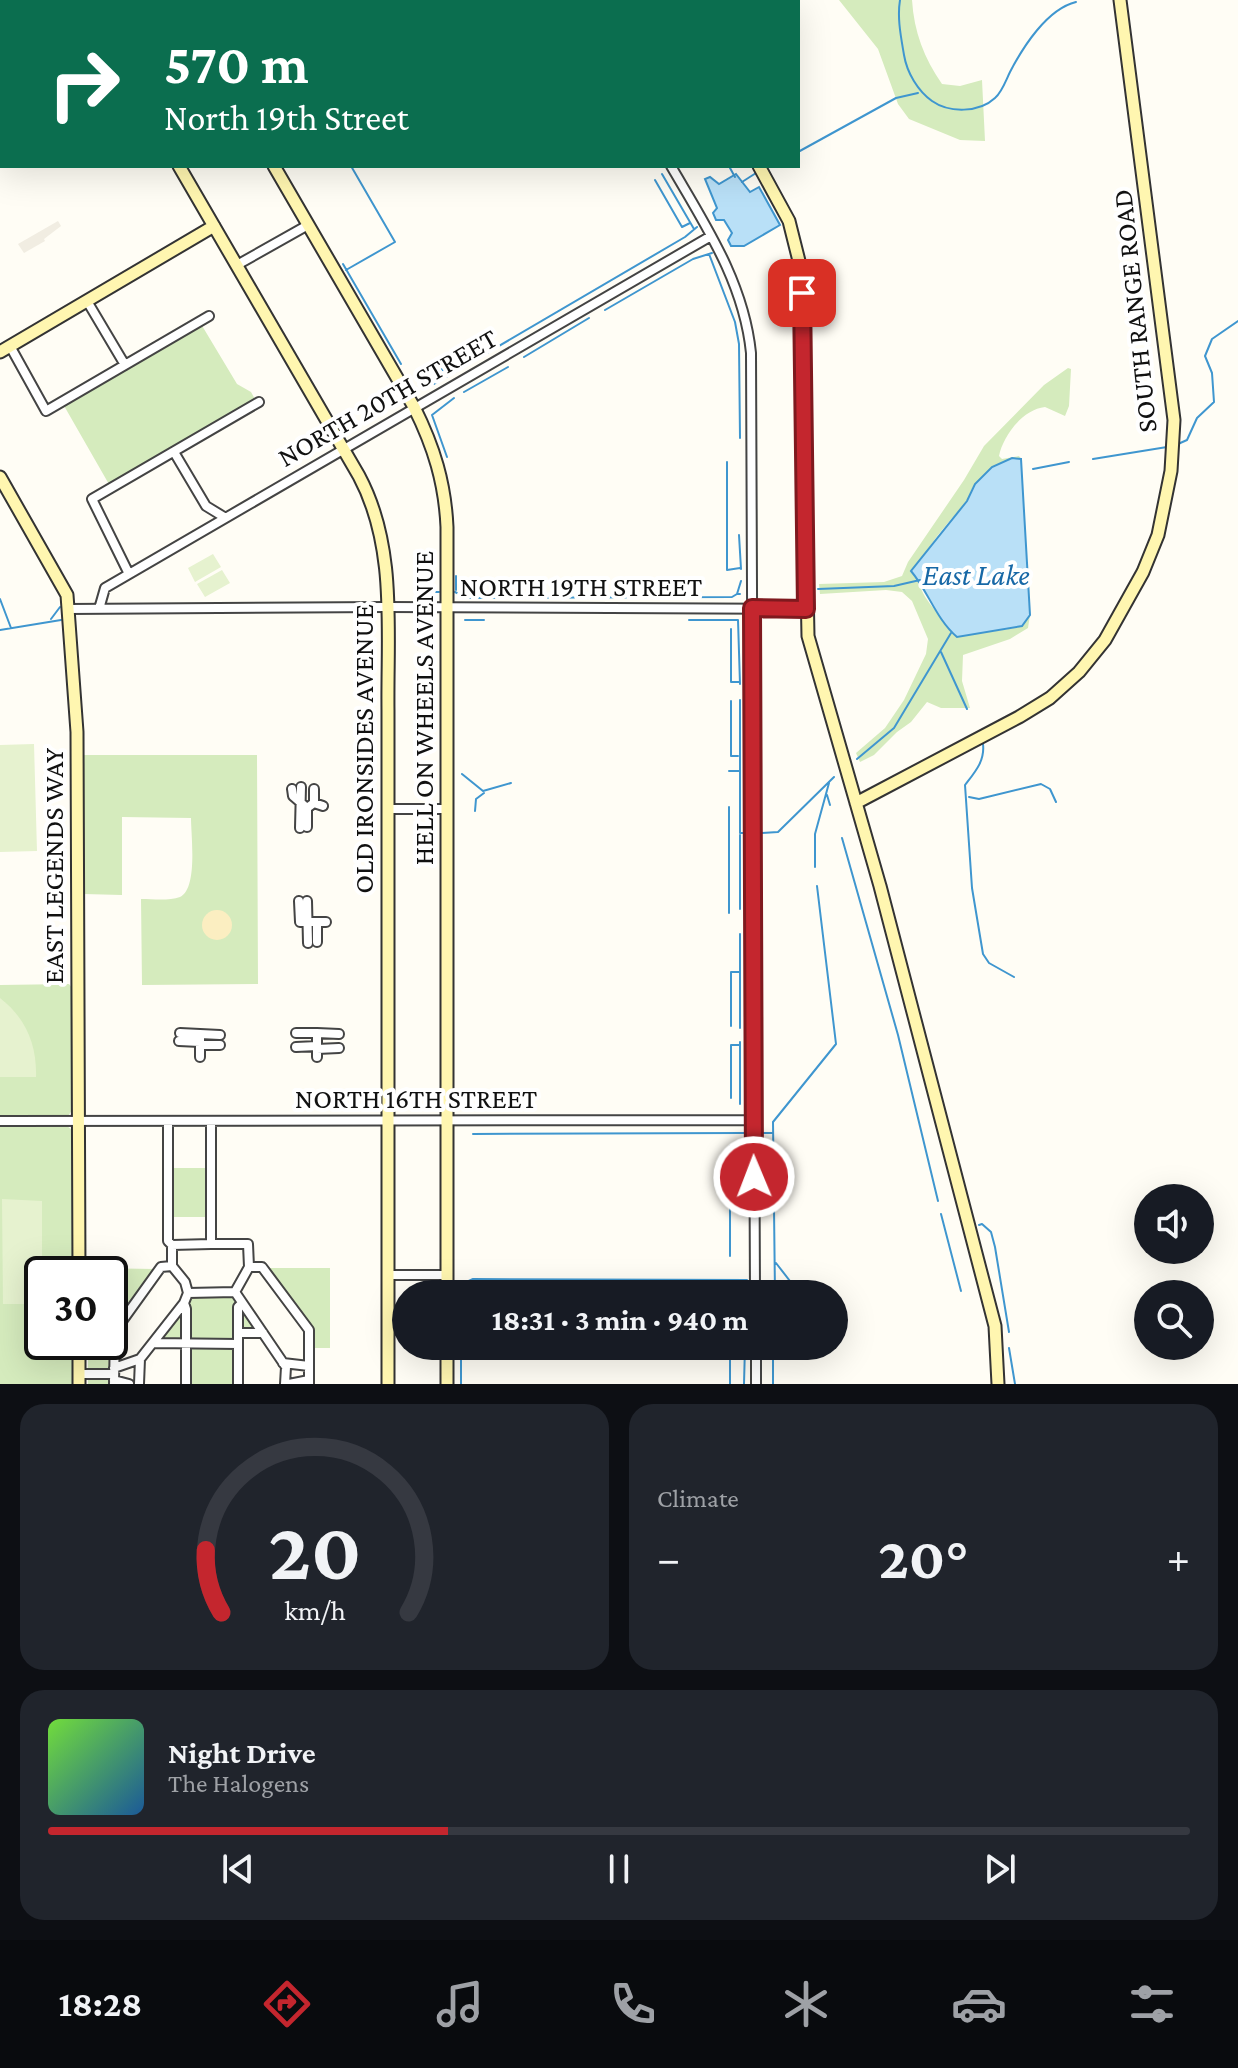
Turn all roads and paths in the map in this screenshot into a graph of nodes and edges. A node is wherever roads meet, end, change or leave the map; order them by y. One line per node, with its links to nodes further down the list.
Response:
1 (1120, 0): 29 (street, SOUTH RANGE ROAD)
2 (180, 168): 7 (street, OLD IRONSIDES AVENUE)
3 (275, 168): 6 (street, HELL ON WHEELS AVENUE)
4 (672, 168): 8 (street)
5 (760, 168): 26 (street)
6 (308, 225): 9 (street); 15 (street, HELL ON WHEELS AVENUE)
7 (214, 226): 9 (street, OLD IRONSIDES AVENUE); 10 (street)
8 (711, 236): 15 (street, NORTH 20TH STREET); 23 (street)
9 (237, 265): 16 (street, OLD IRONSIDES AVENUE)
10 (87, 301): 12 (street); 13 (street)
11 (209, 316): 13 (street)
12 (5, 349): 13 (street)
13 (125, 365)
14 (259, 402): 17 (street)
15 (414, 407): 16 (street, NORTH 20TH STREET); 22 (street, HELL ON WHEELS AVENUE)
16 (342, 448): 19 (street, NORTH 20TH STREET); 21 (street, OLD IRONSIDES AVENUE)
17 (174, 452): 19 (street); 20 (street)
18 (0, 477): 24 (street, EAST LEGENDS WAY)
19 (224, 517): 20 (street, NORTH 20TH STREET)
20 (129, 574): 25 (street, NORTH 20TH STREET)
21 (387, 607): 22 (street, NORTH 19TH STREET); 25 (street, NORTH 19TH STREET); 31 (street, OLD IRONSIDES AVENUE)
22 (446, 608): 23 (street, NORTH 19TH STREET); 32 (street, HELL ON WHEELS AVENUE)
23 (752, 608): 26 (street, NORTH 19TH STREET); 49 (street)
24 (68, 609): 25 (street, NORTH 19TH STREET); 51 (street, EAST LEGENDS WAY)
25 (99, 609)
26 (806, 609): 29 (street)
27 (297, 788): 30 (street)
28 (314, 789): 30 (street)
29 (856, 803): 89 (street)
30 (311, 805): 33 (street)
31 (387, 809): 32 (street); 47 (street, OLD IRONSIDES AVENUE)
32 (447, 809): 48 (street, HELL ON WHEELS AVENUE)
33 (303, 828)
34 (303, 901): 35 (street)
35 (312, 943)
36 (296, 1033): 37 (street)
37 (317, 1033): 38 (street); 45 (street)
38 (339, 1034)
39 (220, 1035): 41 (street)
40 (180, 1037): 41 (street)
41 (200, 1040): 42 (street); 46 (street)
42 (220, 1045)
43 (296, 1047): 45 (street)
44 (339, 1048): 45 (street)
45 (317, 1051)
46 (200, 1057)
47 (388, 1119): 48 (street, NORTH 16TH STREET); 53 (street, NORTH 16TH STREET); 61 (street, OLD IRONSIDES AVENUE)
48 (447, 1120): 49 (street, NORTH 16TH STREET); 62 (street, HELL ON WHEELS AVENUE)
49 (754, 1120): 64 (street)
50 (0, 1121): 51 (street, NORTH 16TH STREET)
51 (78, 1121): 52 (street, NORTH 16TH STREET); 58 (street, EAST LEGENDS WAY)
52 (168, 1121): 53 (street, NORTH 16TH STREET); 57 (street)
53 (211, 1121): 55 (street)
54 (249, 1233): 56 (street)
55 (211, 1244): 56 (street); 57 (street)
56 (248, 1244): 60 (street)
57 (172, 1245): 59 (street)
58 (79, 1256)
59 (172, 1266): 66 (street); 78 (street)
60 (249, 1267): 65 (street); 77 (street)
61 (388, 1275): 62 (street); 86 (street, OLD IRONSIDES AVENUE)
62 (447, 1275): 63 (street, HELL ON WHEELS AVENUE)
63 (447, 1280)
64 (755, 1280)
65 (235, 1292): 66 (street); 68 (street)
66 (188, 1293): 67 (street)
67 (184, 1303): 71 (street); 72 (street)
68 (242, 1303): 69 (street); 70 (street)
69 (263, 1333): 70 (street); 76 (street)
70 (238, 1338): 72 (street); 84 (street)
71 (154, 1343): 72 (street); 73 (street)
72 (186, 1343): 83 (street)
73 (140, 1359): 78 (street); 82 (street)
74 (447, 1360): 87 (street)
75 (756, 1360): 88 (street)
76 (283, 1363): 77 (street); 85 (street)
77 (309, 1366): 80 (street)
78 (114, 1377): 79 (street); 81 (street)
79 (79, 1379)
80 (309, 1382): 85 (street)
81 (129, 1384)
82 (139, 1384)
83 (186, 1384)
84 (238, 1384)
85 (287, 1384)
86 (388, 1384)
87 (447, 1384)
88 (756, 1384)
89 (998, 1384)

